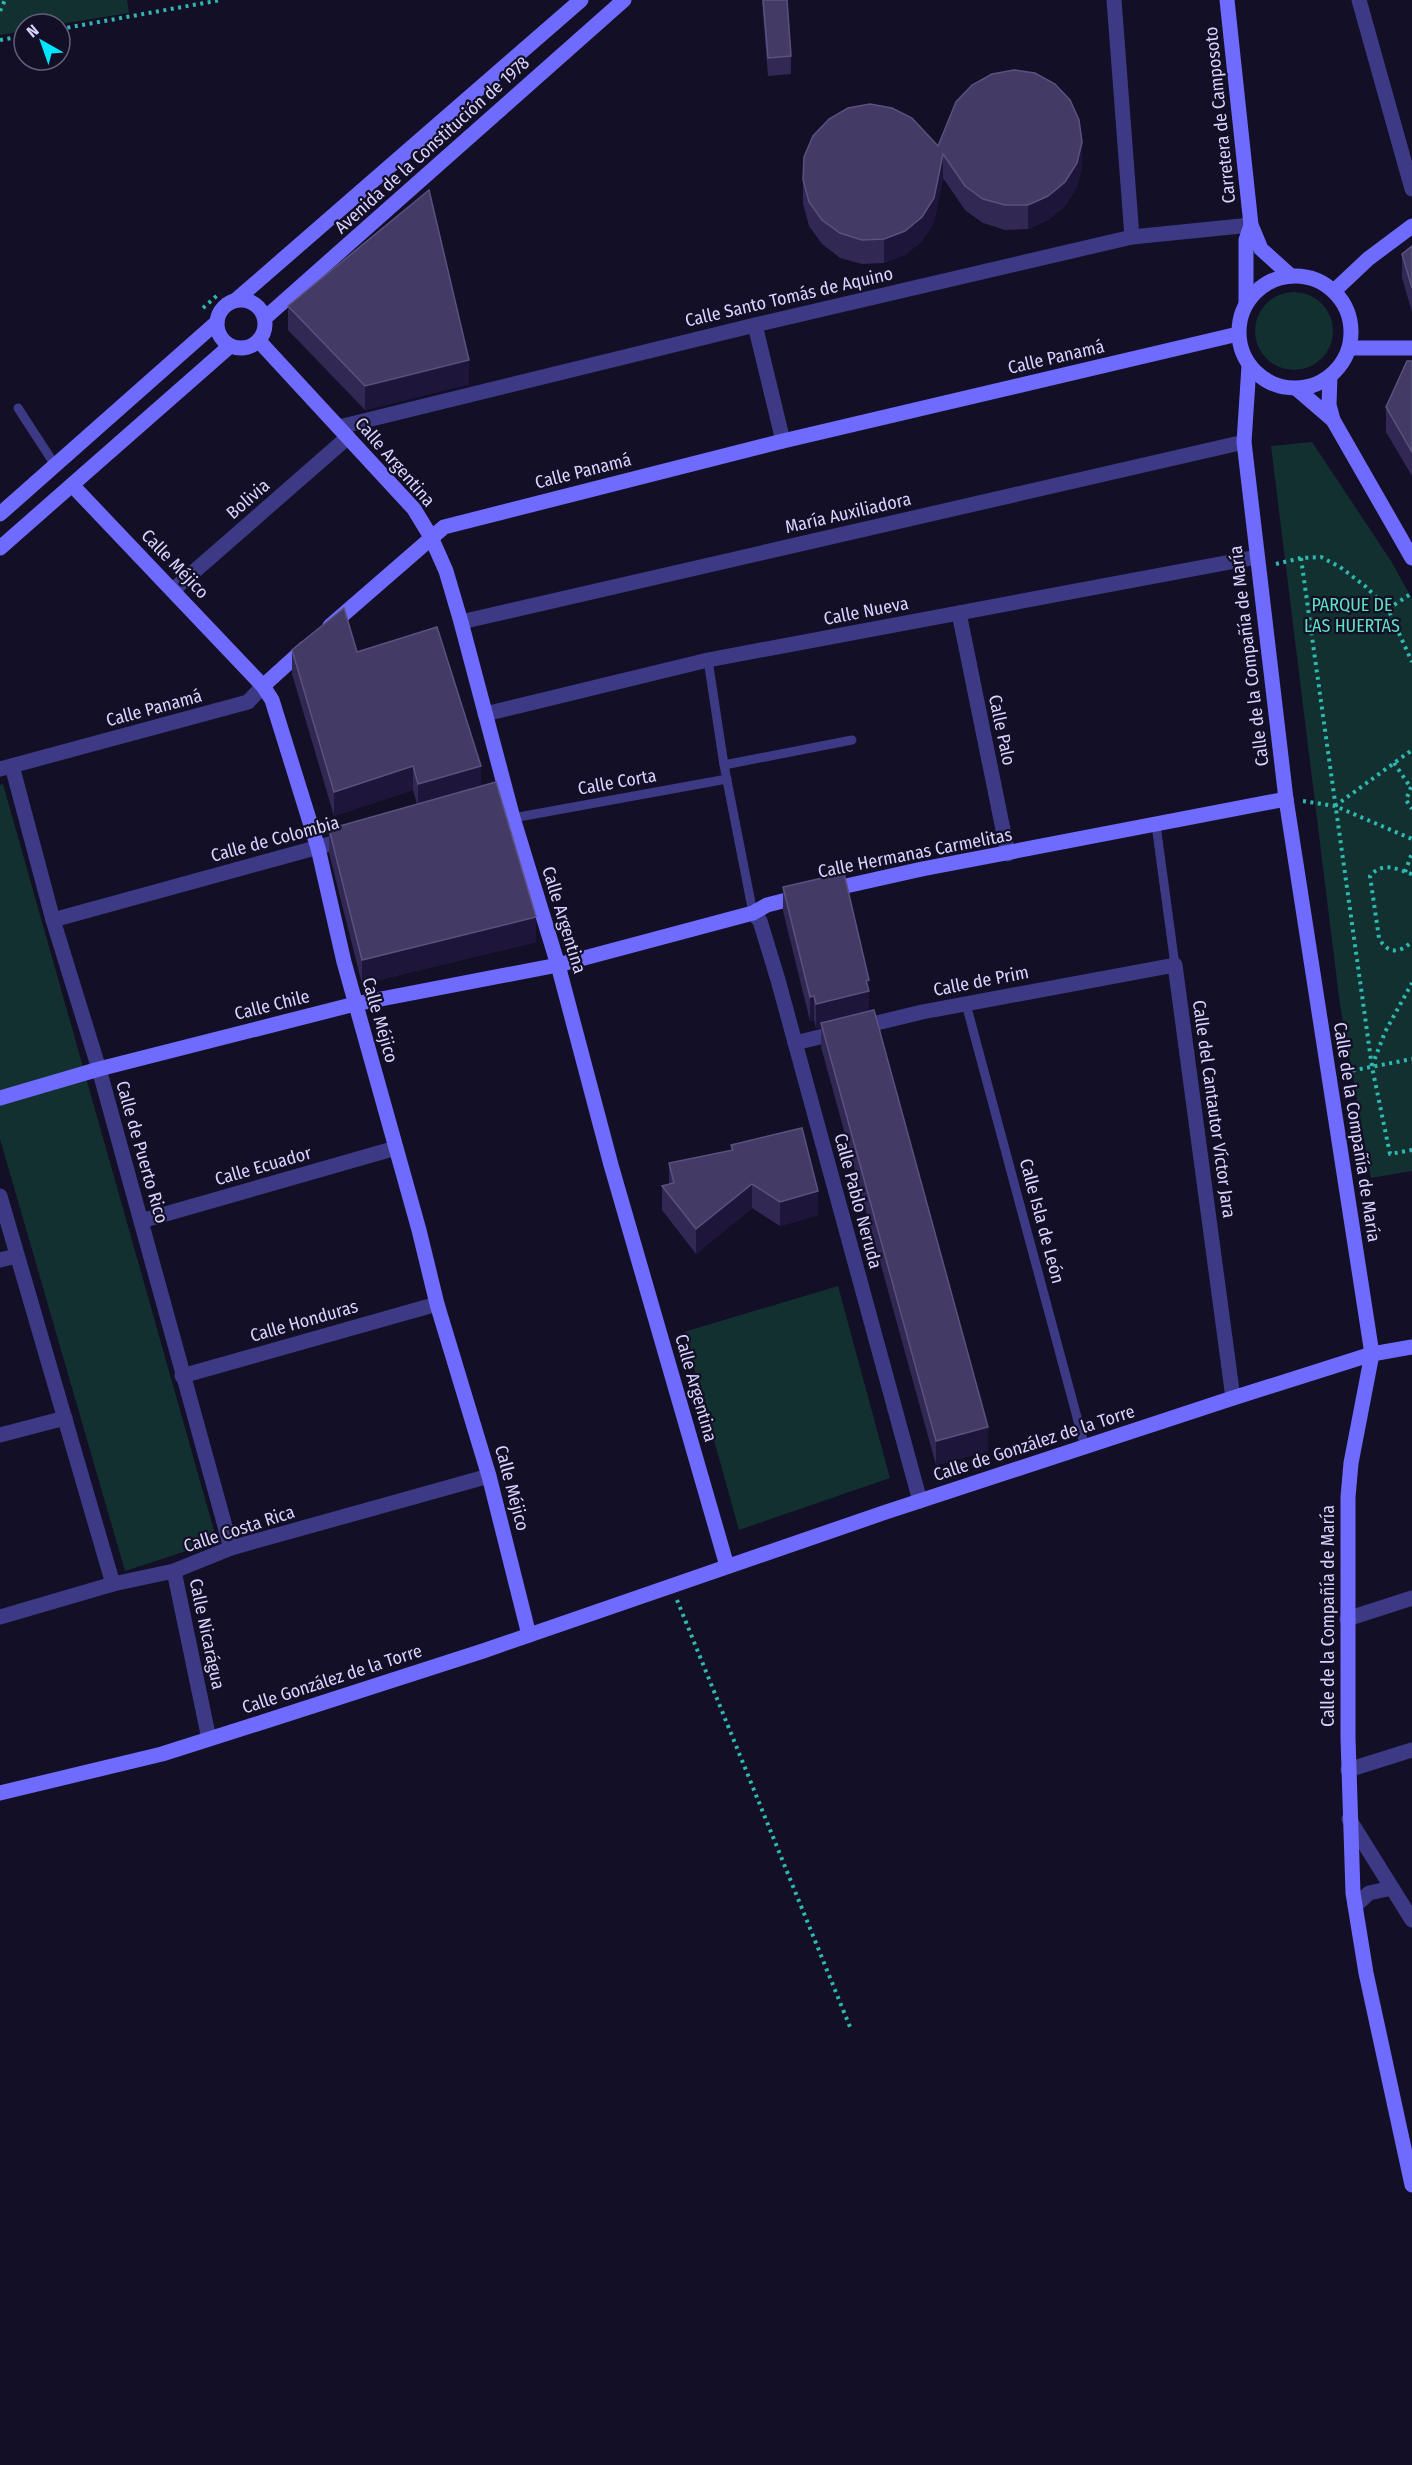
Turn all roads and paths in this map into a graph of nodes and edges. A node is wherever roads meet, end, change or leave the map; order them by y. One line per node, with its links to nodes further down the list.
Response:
1 (5, 0): 8 (path)
2 (221, 0): 9 (path)
3 (581, 0): 16 (street, Avenida de la Constitución de 1978)
4 (624, 0): 18 (street, Avenida de la Constitución de 1978)
5 (1114, 0): 13 (street)
6 (1227, 0): 11 (street, Carretera de Camposoto)
7 (1359, 0): 10 (street)
8 (0, 10)
9 (72, 27)
10 (1412, 189)
11 (1251, 225): 13 (street, Calle Santo Tomás de Aquino); 14 (street, Carretera de Camposoto); 17 (street, Carretera de Camposoto)
12 (1412, 226): 15 (street)
13 (1132, 237): 20 (street, Calle Santo Tomás de Aquino)
14 (1292, 276): 15 (street); 17 (street)
15 (1334, 291): 24 (street)
16 (236, 300): 18 (street); 19 (street)
17 (1245, 305): 21 (street)
18 (265, 318): 22 (street)
19 (217, 322): 23 (street); 34 (street)
20 (755, 325): 31 (street, Calle Santo Tomás de Aquino); 32 (street)
21 (1238, 334): 26 (street); 32 (street, Calle Panamá)
22 (259, 341): 23 (street); 31 (street, Calle Argentina)
23 (230, 346): 35 (street)
24 (1349, 348): 25 (street); 27 (street)
25 (1412, 348)
26 (1250, 366): 28 (street); 33 (street, Calle de la Compañía de María)
27 (1330, 376): 28 (street); 30 (street)
28 (1297, 389): 30 (street)
29 (18, 408): 34 (lane)
30 (1333, 420): 40 (street)
31 (344, 432): 37 (street, Calle Argentina); 42 (street, Bolivia)
32 (783, 441): 37 (street, Calle Panamá)
33 (1244, 442): 41 (street, Calle de la Compañía de María); 46 (street, María Auxiliadora)
34 (55, 465): 36 (street)
35 (72, 485): 38 (street); 42 (street, Calle Méjico)
36 (0, 514)
37 (431, 537): 46 (street, Calle Argentina); 49 (street, Calle Panamá)
38 (0, 548)
39 (1301, 558): 41 (path); 44 (path); 59 (path)
40 (1412, 558)
41 (1258, 563): 45 (street, Calle Nueva); 58 (street, Calle de la Compañía de María)
42 (173, 590): 49 (street, Calle Méjico)
43 (1412, 593): 44 (path)
44 (1388, 609): 48 (path)
45 (959, 613): 47 (street, Calle Nueva); 67 (street, Calle Palo)
46 (461, 622): 50 (street, Calle Argentina)
47 (708, 660): 50 (street, Calle Nueva); 54 (lane)
48 (1412, 662)
49 (263, 686): 55 (street, Calle Panamá); 65 (street, Calle Méjico)
50 (485, 714): 61 (street, Calle Argentina)
51 (852, 740): 54 (lane)
52 (1412, 750): 53 (path)
53 (1394, 763): 57 (path); 59 (path)
54 (724, 765): 56 (lane)
55 (6, 768): 71 (street, Calle de Puerto Rico)
56 (727, 779): 61 (lane, Calle Corta); 70 (lane)
57 (1412, 787): 60 (path)
58 (1286, 799): 59 (path); 62 (street, Calle Hermanas Carmelitas); 83 (street, Calle de la Compañía de María)
59 (1335, 806): 64 (path); 81 (path)
60 (1412, 809)
61 (513, 818): 73 (street, Calle Argentina)
62 (1156, 825): 67 (street, Calle Hermanas Carmelitas); 74 (lane, Calle del Cantautor Víctor Jara)
63 (362, 835): 65 (street, Calle de Colombia)
64 (1412, 839)
65 (318, 848): 71 (street, Calle de Colombia); 77 (street, Calle Méjico)
66 (1412, 853): 68 (path)
67 (1008, 854): 70 (street, Calle Hermanas Carmelitas)
68 (1405, 872): 69 (path); 72 (path)
69 (1412, 874)
70 (753, 913): 73 (street, Calle Hermanas Carmelitas); 79 (street, Calle Pablo Neruda)
71 (53, 920): 82 (street, Calle de Puerto Rico)
72 (1412, 941)
73 (558, 965): 77 (street, Calle Chile); 102 (street, Calle Argentina)
74 (1175, 965): 78 (street, Calle de Prim); 95 (street, Calle del Cantautor Víctor Jara)
75 (1412, 983): 76 (path)
76 (1410, 991): 81 (path)
77 (355, 1004): 82 (street, Calle Chile); 85 (street, Calle Méjico)
78 (966, 1004): 79 (street, Calle de Prim); 98 (lane, Calle Isla de León)
79 (795, 1043): 100 (street, Calle Pablo Neruda)
80 (1412, 1059): 81 (path)
81 (1372, 1067): 83 (path); 86 (path)
82 (99, 1069): 84 (street, Calle Chile); 88 (street, Calle de Puerto Rico)
83 (1328, 1076): 93 (street, Calle de la Compañía de María)
84 (0, 1098)
85 (396, 1148): 88 (street, Calle Ecuador); 91 (street, Calle Méjico)
86 (1412, 1150)
87 (0, 1196): 89 (street)
88 (141, 1221): 94 (street, Calle de Puerto Rico)
89 (16, 1256): 90 (street); 96 (street)
90 (0, 1260)
91 (436, 1304): 94 (street, Calle Honduras); 99 (street, Calle Méjico)
92 (1412, 1347): 93 (street, Calle de González de la Torre)
93 (1372, 1354): 95 (street, Calle de González de la Torre); 108 (street, Calle de la Compañía de María)
94 (182, 1376): 101 (street, Calle de Puerto Rico)
95 (1233, 1398): 98 (street, Calle de González de la Torre)
96 (65, 1418): 97 (street); 104 (street)
97 (0, 1435)
98 (1085, 1447): 100 (street, Calle de González de la Torre)
99 (489, 1476): 101 (street, Calle Costa Rica); 109 (street, Calle Méjico)
100 (920, 1501): 102 (street, Calle de González de la Torre)
101 (231, 1548): 103 (street, Calle Costa Rica)
102 (727, 1566): 105 (street, Calle de González de la Torre)
103 (174, 1571): 104 (street, Calle Costa Rica); 110 (street, Calle Nicarágua)
104 (113, 1584): 107 (street, Calle Costa Rica)
105 (672, 1586): 109 (street, Calle González de la Torre); 118 (path)
106 (1412, 1598): 108 (street)
107 (0, 1617)
108 (1347, 1619): 112 (street, Calle de la Compañía de María)
109 (530, 1635): 110 (street, Calle González de la Torre)
110 (209, 1739): 113 (street, Calle González de la Torre)
111 (1412, 1750): 112 (street)
112 (1348, 1770): 114 (street, Calle de la Compañía de María)
113 (0, 1793)
114 (1349, 1819): 115 (street); 116 (street, Calle de la Compañía de María)
115 (1392, 1888): 116 (street); 117 (street)
116 (1355, 1906): 119 (street, Calle de la Compañía de María)
117 (1412, 1920)
118 (850, 2028)
119 (1412, 2185)

